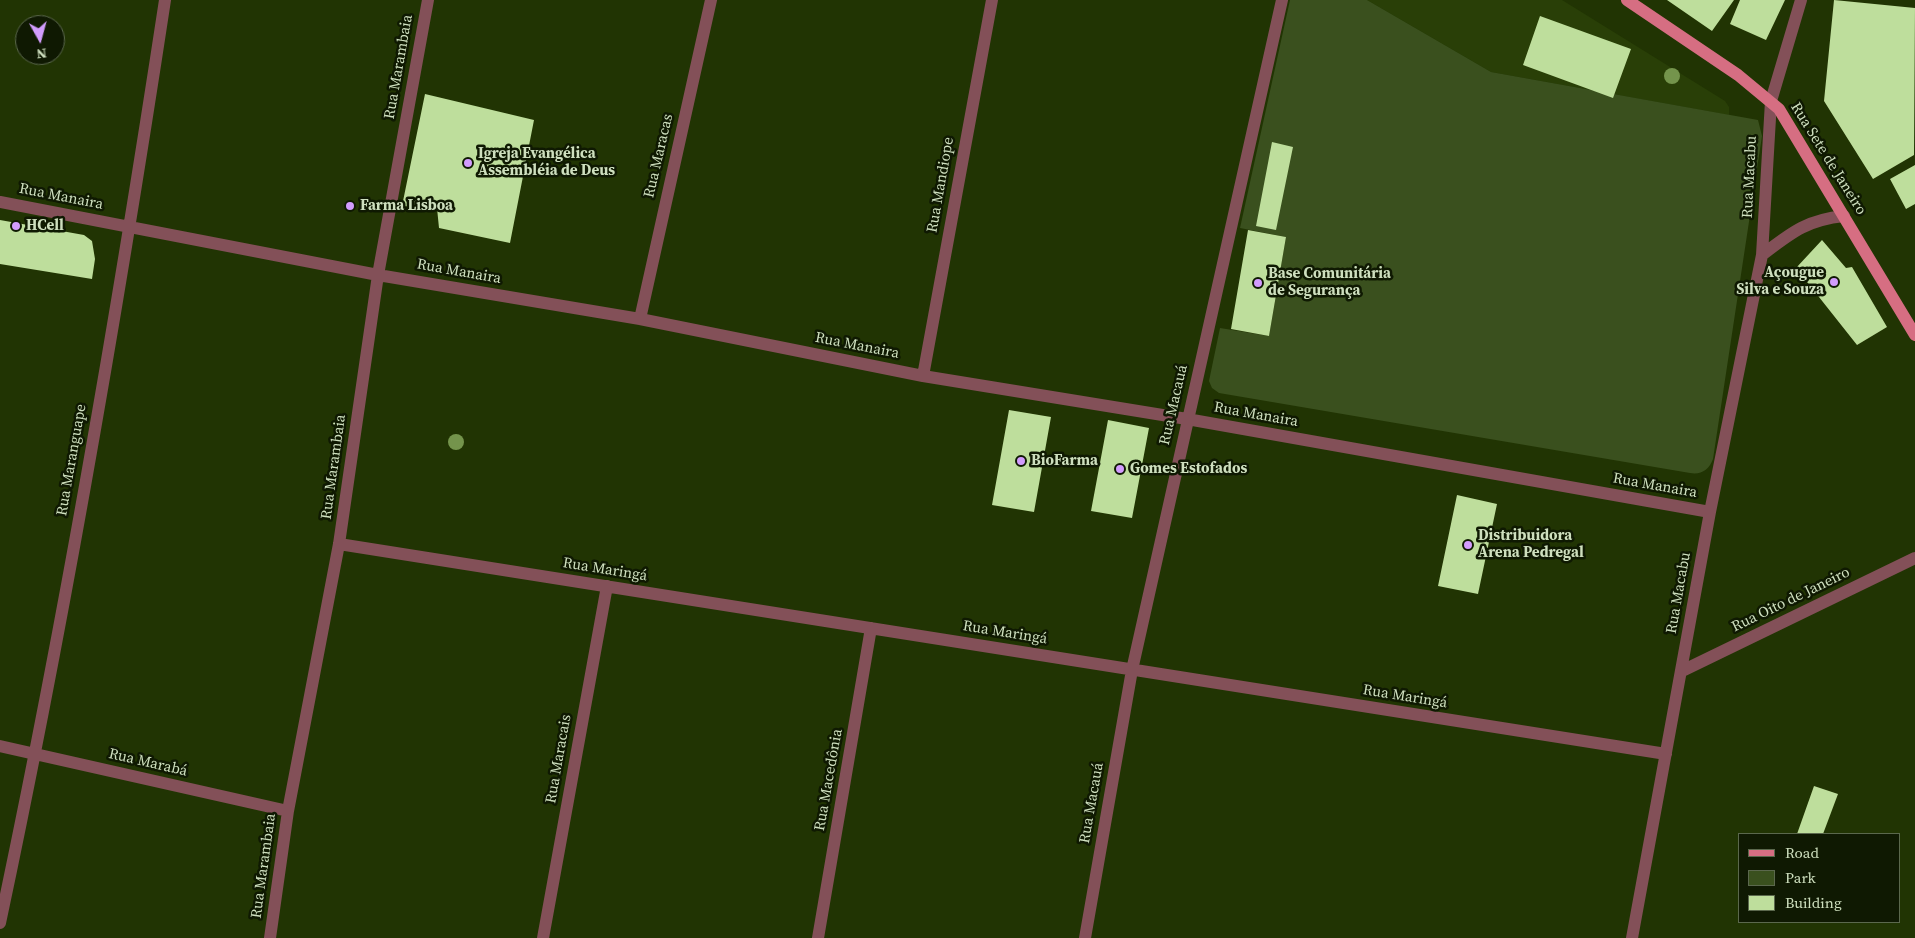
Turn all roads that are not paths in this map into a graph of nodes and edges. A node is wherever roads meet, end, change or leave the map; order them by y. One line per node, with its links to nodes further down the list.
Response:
1 (165, 0): 11 (street, Rua Maranguape)
2 (428, 0): 13 (street, Rua Marambaia)
3 (711, 0): 14 (street, Rua Maracas)
4 (992, 0): 16 (street, Rua Mandiope)
5 (1282, 0): 17 (street, Rua Macauá)
6 (1627, 0): 8 (main road, Rua Sete de Janeiro)
7 (1801, 0): 8 (street, Rua Macabu)
8 (1771, 101): 10 (main road, Rua Sete de Janeiro); 12 (street, Rua Macabu)
9 (0, 202): 11 (street, Rua Manaira)
10 (1844, 216): 12 (street); 15 (main road, Rua Sete de Janeiro)
11 (130, 227): 13 (street, Rua Manaira); 26 (street, Rua Maranguape)
12 (1762, 255): 18 (street, Rua Macabu)
13 (378, 275): 14 (street, Rua Manaira); 19 (street, Rua Marambaia)
14 (640, 319): 16 (street, Rua Manaira)
15 (1915, 335)
16 (923, 376): 17 (street, Rua Manaira)
17 (1187, 419): 18 (street, Rua Manaira); 23 (street, Rua Macauá)
18 (1710, 512): 24 (street, Rua Macabu)
19 (339, 544): 21 (street, Rua Maringá); 28 (street, Rua Marambaia)
20 (1915, 558): 24 (street, Rua Oito de Janeiro)
21 (607, 586): 22 (street, Rua Maringá); 31 (street, Rua Maracais)
22 (871, 628): 23 (street, Rua Maringá); 32 (street, Rua Macedônia)
23 (1132, 670): 27 (street, Rua Maringá); 33 (street, Rua Macauá)
24 (1682, 671): 27 (street, Rua Macabu)
25 (0, 746): 26 (street, Rua Marabá)
26 (36, 754): 28 (street, Rua Marabá); 29 (street, Rua Maranguape)
27 (1666, 754): 34 (street, Rua Macabu)
28 (288, 811): 30 (street, Rua Marambaia)
29 (0, 923)
30 (270, 938)
31 (543, 938)
32 (818, 938)
33 (1088, 938)
34 (1632, 938)

